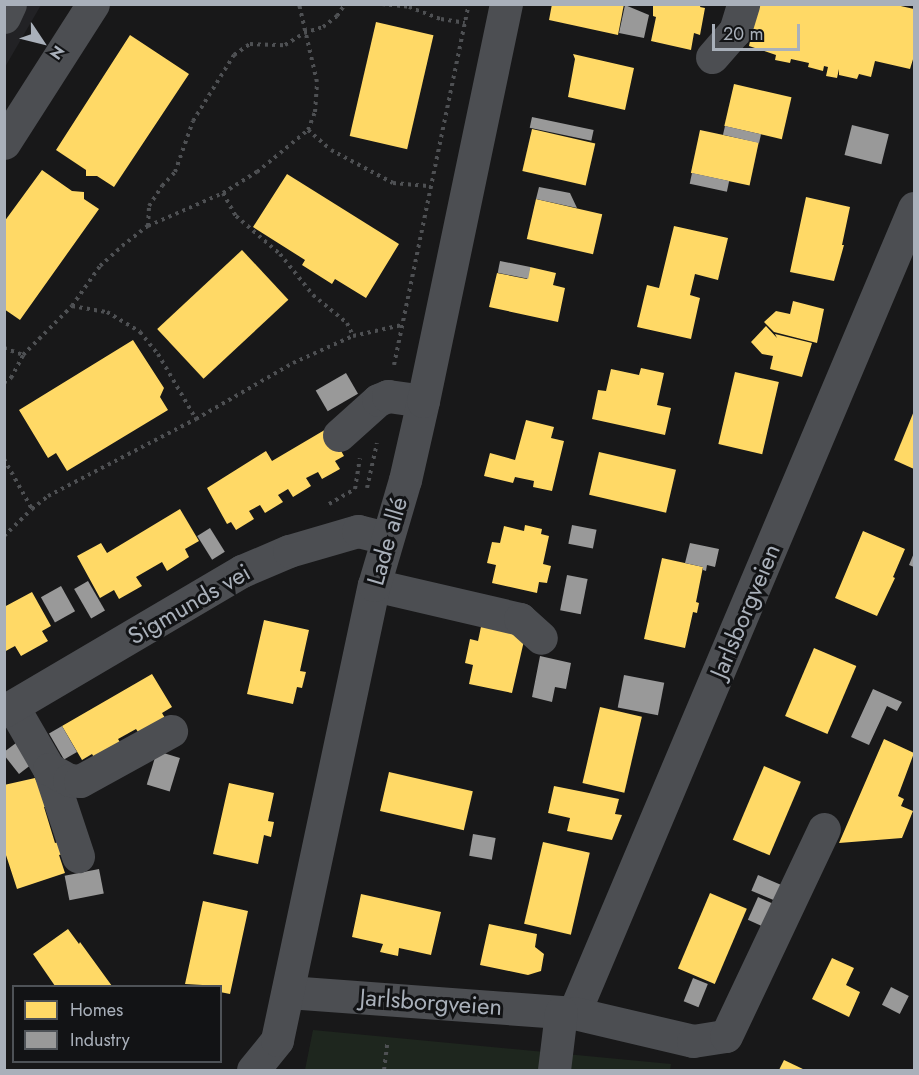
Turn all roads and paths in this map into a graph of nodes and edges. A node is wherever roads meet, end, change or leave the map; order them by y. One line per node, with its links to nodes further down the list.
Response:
1 (10, 4): 9 (street)
2 (93, 4): 14 (street)
3 (298, 4): 11 (path)
4 (345, 4): 11 (path)
5 (382, 4): 10 (path)
6 (469, 4): 10 (path)
7 (506, 4): 26 (street, Lade allé)
8 (743, 4): 12 (street)
9 (4, 17)
10 (465, 23): 15 (path)
11 (304, 33): 13 (path); 18 (path)
12 (712, 57)
13 (308, 130): 15 (path); 16 (path)
14 (4, 143)
15 (431, 186): 20 (path)
16 (223, 193): 18 (path); 21 (path)
17 (915, 208): 43 (street, Jarlsborgveien)
18 (148, 226): 19 (path)
19 (72, 306): 23 (path); 27 (path)
20 (402, 325): 21 (path); 25 (path)
21 (353, 336): 27 (path)
22 (4, 348): 23 (path)
23 (23, 356): 24 (path)
24 (4, 383)
25 (388, 396): 26 (street); 28 (street); 30 (path)
26 (423, 401): 34 (street, Lade allé)
27 (196, 419): 32 (path)
28 (350, 445): 31 (path)
29 (4, 459): 32 (path)
30 (365, 497)
31 (326, 506)
32 (32, 508): 33 (path)
33 (4, 536)
34 (386, 538): 35 (street, Lade allé); 37 (street, Sigmunds vei)
35 (374, 585): 36 (street); 42 (street, Lade allé)
36 (541, 638)
37 (9, 709): 39 (street)
38 (171, 731): 39 (street)
39 (49, 769): 41 (street)
40 (824, 829): 43 (street, Jarlsborgveien)
41 (78, 856)
42 (288, 992): 43 (street, Jarlsborgveien); 45 (street, Lade allé)
43 (568, 1012): 47 (street)
44 (387, 1044): 46 (path)
45 (260, 1068)
46 (384, 1071)
47 (554, 1071)

